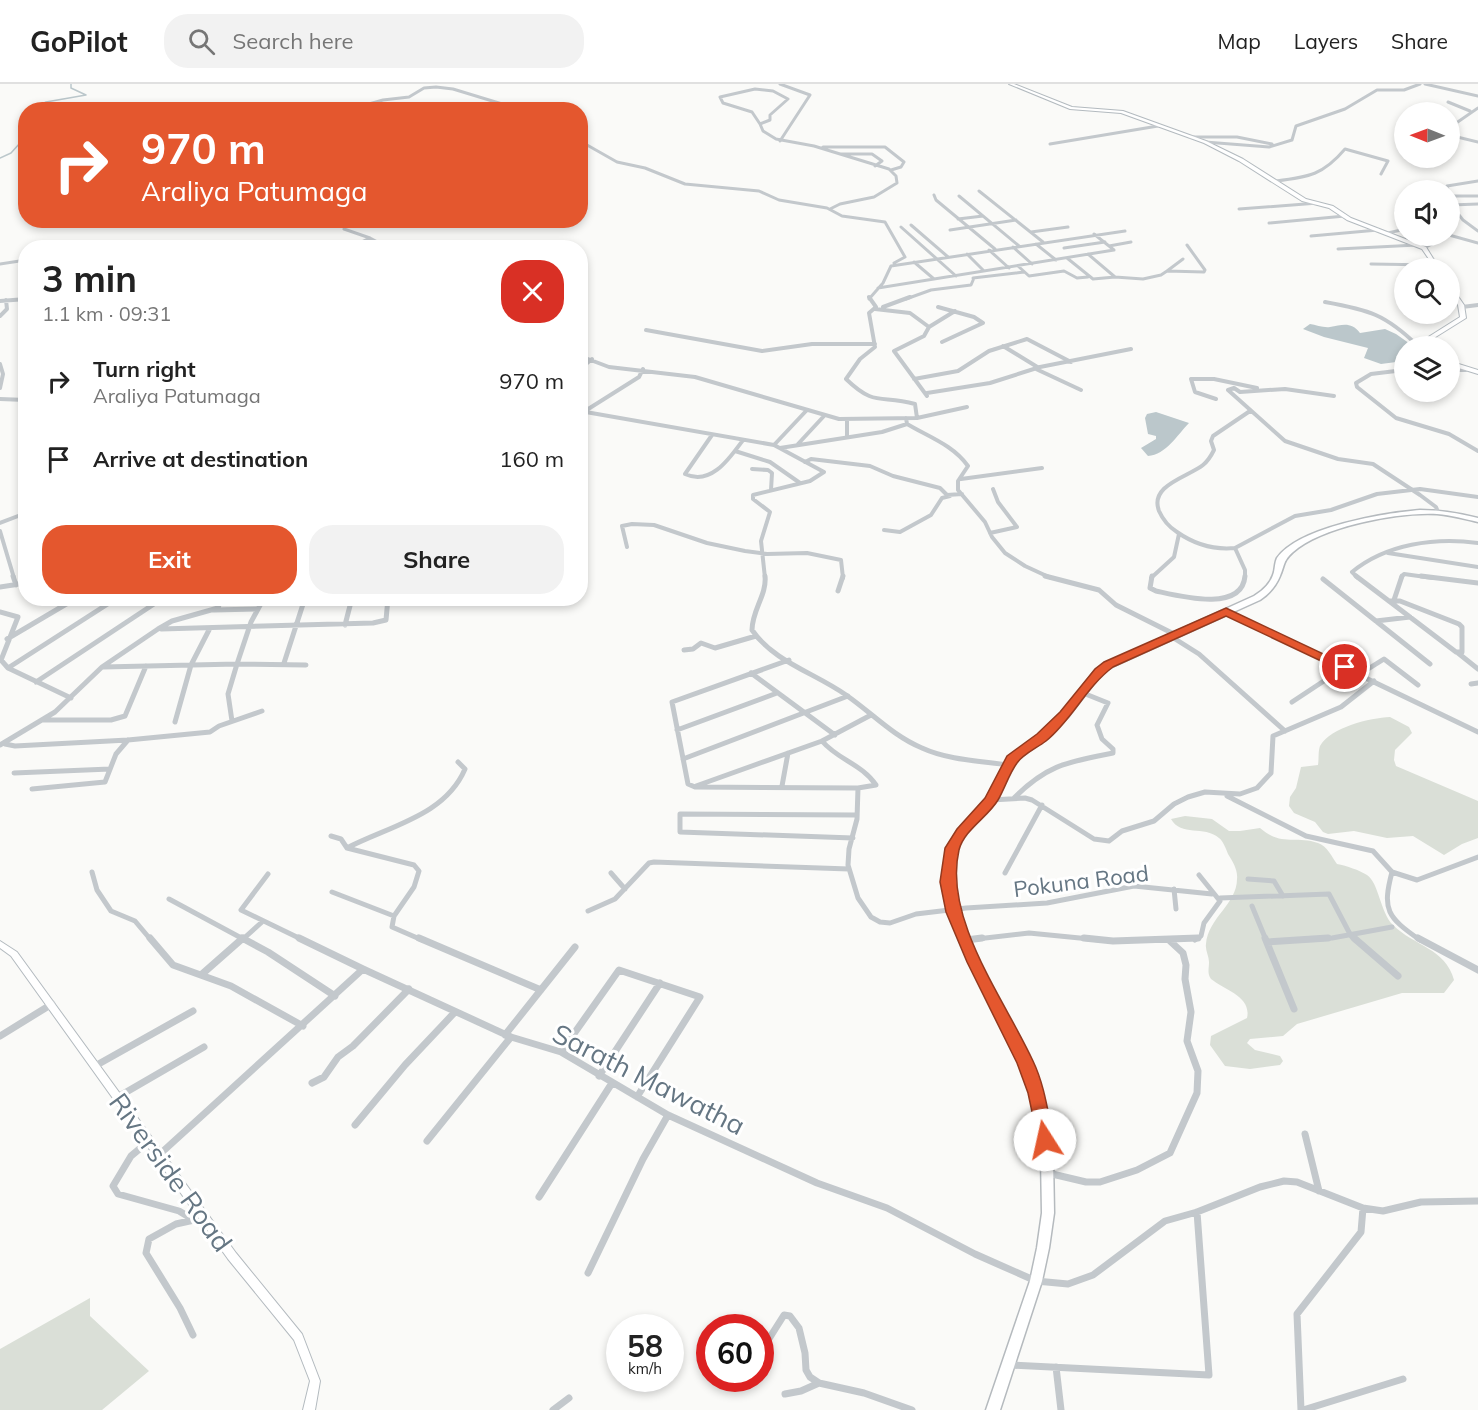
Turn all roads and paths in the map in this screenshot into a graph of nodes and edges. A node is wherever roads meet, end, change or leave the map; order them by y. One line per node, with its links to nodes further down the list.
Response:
1 (780, 84): 15 (street)
2 (1011, 84): 12 (street)
3 (1422, 84): 4 (street); 19 (street)
4 (1478, 96)
5 (374, 102): 6 (street)
6 (492, 102)
7 (1460, 107): 9 (street)
8 (1478, 108): 9 (street)
9 (1470, 111): 10 (street)
10 (1460, 118)
11 (760, 124): 11 (street); 15 (street)
12 (1158, 126): 13 (street); 18 (street)
13 (1190, 137): 16 (street); 19 (street)
14 (1460, 138): 17 (street)
15 (780, 141): 21 (street)
16 (1205, 142): 19 (street); 26 (street)
17 (1478, 142)
18 (1050, 144)
19 (1277, 145)
20 (588, 146): 37 (street)
21 (818, 147): 22 (street); 24 (street)
22 (836, 154): 23 (street); 23 (street)
23 (875, 166): 24 (street)
24 (891, 170): 37 (street)
25 (1381, 174): 26 (street)
26 (1276, 181): 34 (street)
27 (1478, 181): 28 (street)
28 (1460, 184)
29 (979, 191): 43 (street)
30 (1460, 194): 33 (street)
31 (934, 195): 41 (street)
32 (959, 196): 39 (street)
33 (1478, 196)
34 (1318, 203): 38 (street); 40 (street)
35 (1478, 204): 36 (street)
36 (1460, 205)
37 (830, 209): 96 (street)
38 (1239, 209)
39 (983, 216): 41 (street); 44 (street)
40 (1345, 216): 45 (street); 52 (street)
41 (958, 219): 48 (street)
42 (1460, 219): 54 (street)
43 (1016, 220): 44 (street); 55 (street)
44 (992, 223): 48 (street); 71 (street)
45 (1269, 223)
46 (911, 225): 84 (street)
47 (901, 227): 87 (street)
48 (968, 227): 51 (street); 79 (street)
49 (1068, 227): 55 (street)
50 (345, 229): 61 (street)
51 (950, 230)
52 (1377, 230): 57 (street); 60 (street)
53 (1125, 231): 58 (street)
54 (1478, 231)
55 (1031, 232): 65 (street)
56 (1394, 232): 57 (street)
57 (1388, 233): 59 (street)
58 (1094, 234): 65 (street); 68 (street)
59 (1394, 235)
60 (1311, 236)
61 (370, 238): 63 (street); 64 (street)
62 (1460, 238): 69 (street)
63 (366, 240)
64 (374, 240)
65 (1044, 242): 67 (street)
66 (1131, 242): 72 (street)
67 (1036, 243): 71 (street); 89 (street)
68 (1105, 243): 72 (street); 77 (street)
69 (1478, 243)
70 (1187, 245): 100 (street)
71 (1019, 246): 76 (street)
72 (1109, 246): 83 (street)
73 (1397, 246): 80 (street)
74 (1419, 246): 78 (street)
75 (1428, 246): 78 (street)
76 (1013, 247): 79 (street); 93 (street)
77 (1064, 248)
78 (1424, 248): 86 (street)
79 (995, 249): 81 (street)
80 (1338, 249)
81 (989, 250): 82 (street); 98 (street)
82 (967, 254): 84 (street); 99 (street)
83 (1088, 255): 85 (street); 105 (street)
84 (948, 257): 87 (street)
85 (1067, 258): 89 (street); 104 (street)
86 (1430, 258)
87 (937, 259): 91 (street); 103 (street)
88 (1183, 259): 100 (street)
89 (1056, 260): 93 (street)
90 (18, 261): 92 (street)
91 (914, 262): 96 (street); 107 (street)
92 (0, 264)
93 (1032, 264): 97 (street)
94 (1371, 264): 95 (street)
95 (1394, 265)
96 (891, 266): 108 (street)
97 (1018, 266): 98 (street); 101 (street)
98 (1009, 268): 99 (street)
99 (984, 271): 102 (street)
100 (1167, 271): 105 (street)
101 (1024, 272): 104 (street); 106 (street)
102 (967, 274): 103 (street); 106 (street)
103 (956, 276): 107 (street)
104 (1088, 277): 105 (street)
105 (1114, 277)
106 (974, 278): 117 (street)
107 (934, 279): 108 (street)
108 (877, 288): 117 (street)
109 (18, 299): 110 (street)
110 (6, 300): 111 (street); 119 (street)
111 (0, 301)
112 (1325, 302): 122 (street)
113 (1460, 304): 116 (street)
114 (1478, 305): 116 (street)
115 (938, 307): 118 (street)
116 (1462, 307): 123 (street)
117 (875, 309): 120 (street); 125 (street)
118 (955, 311): 120 (street); 124 (street)
119 (0, 316)
120 (928, 327): 140 (street)
121 (646, 330): 125 (street)
122 (1409, 336)
123 (1434, 336)
124 (942, 342)
125 (875, 344): 154 (street)
126 (1003, 346): 131 (street); 133 (street); 140 (street)
127 (1131, 348): 131 (street)
128 (588, 358): 129 (street)
129 (592, 359): 130 (street); 135 (street)
130 (588, 362)
131 (1071, 362): 133 (street)
132 (0, 364): 141 (street)
133 (1038, 368): 140 (street); 143 (street)
134 (1460, 368): 137 (street)
135 (643, 369): 149 (street); 150 (street)
136 (1460, 370): 137 (street)
137 (1466, 370): 139 (street)
138 (1394, 372): 165 (street)
139 (1478, 372)
140 (914, 379)
141 (0, 388)
142 (1264, 389): 144 (street); 146 (street); 151 (street)
143 (1082, 390)
144 (1334, 396)
145 (0, 399): 147 (street)
146 (1216, 399)
147 (18, 400)
148 (967, 407): 154 (street)
149 (588, 408)
150 (806, 411): 153 (street); 163 (street)
151 (1250, 411): 171 (street); 184 (street)
152 (588, 413): 159 (street)
153 (824, 416): 155 (street); 162 (street)
154 (917, 418): 157 (street)
155 (847, 420): 156 (street); 160 (street)
156 (870, 420): 157 (street); 158 (street)
157 (907, 421): 158 (street); 169 (street)
158 (872, 434): 160 (street)
159 (712, 435): 161 (street); 164 (street)
160 (847, 437): 162 (street)
161 (743, 440): 163 (street); 164 (street)
162 (798, 444): 163 (street)
163 (777, 447): 166 (street)
164 (735, 451): 170 (street)
165 (1478, 451)
166 (805, 462): 170 (street); 175 (street)
167 (1042, 468): 169 (street)
168 (752, 469): 173 (street)
169 (961, 478): 174 (street)
170 (800, 483): 173 (street)
171 (1406, 488): 176 (street); 177 (street); 187 (street)
172 (993, 489): 183 (street)
173 (771, 490): 188 (street)
174 (962, 494): 175 (street); 183 (street)
175 (951, 496): 181 (street)
176 (1478, 497)
177 (1438, 512): 179 (main road); 207 (main road)
178 (18, 516): 180 (street)
179 (1478, 520)
180 (0, 523)
181 (884, 530)
182 (0, 531): 193 (street)
183 (990, 533): 217 (street)
184 (1179, 534): 187 (street); 187 (street)
185 (1478, 543): 189 (street)
186 (627, 547): 188 (street)
187 (1235, 548)
188 (761, 553): 195 (street); 216 (street)
189 (1386, 553): 190 (street); 196 (street)
190 (1478, 567)
191 (1323, 579): 210 (street)
192 (1478, 583): 196 (street)
193 (16, 585): 194 (street)
194 (0, 587)
195 (838, 591)
196 (1391, 601): 209 (street); 220 (street)
197 (63, 606): 218 (street)
198 (105, 606): 229 (street)
199 (151, 606): 235 (street)
200 (218, 606): 206 (street)
201 (260, 606): 205 (street)
202 (303, 606): 213 (street)
203 (350, 606): 211 (street)
204 (387, 606): 211 (street)
205 (258, 609): 206 (street); 212 (street)
206 (214, 610): 215 (street)
207 (1226, 611): 217 (main road); 228 (street)
208 (0, 612): 218 (street)
209 (1410, 617): 210 (street); 220 (street)
210 (1377, 621): 224 (street)
211 (345, 625): 213 (street)
212 (250, 627): 213 (street); 214 (street); 223 (street)
213 (296, 627): 222 (street)
214 (210, 628): 215 (street); 225 (street)
215 (158, 629): 230 (street)
216 (756, 636): 219 (street); 221 (street)
217 (1174, 636): 240 (main road); 251 (street)
218 (7, 640): 229 (street)
219 (684, 650)
220 (1458, 653): 231 (street)
221 (789, 660): 232 (street); 241 (street)
222 (284, 663): 223 (street); 226 (street)
223 (237, 664): 225 (street); 248 (street)
224 (1430, 664)
225 (191, 665): 227 (street); 249 (street)
226 (306, 665)
227 (146, 666): 230 (street); 247 (street)
228 (1345, 667): 233 (street); 243 (street)
229 (8, 668): 235 (street)
230 (102, 668): 242 (street)
231 (1478, 669)
232 (751, 674): 239 (street); 250 (street)
233 (1360, 674): 234 (street); 238 (street)
234 (1374, 681): 251 (street); 252 (street)
235 (36, 682): 242 (street)
236 (1478, 683): 237 (street)
237 (1471, 684)
238 (1418, 685)
239 (777, 693): 245 (street); 250 (street)
240 (1083, 693): 260 (main road); 268 (street)
241 (848, 696): 245 (street); 246 (street)
242 (71, 698): 247 (street)
243 (1292, 702)
244 (262, 711): 248 (street)
245 (804, 714): 253 (street); 258 (street)
246 (871, 715): 253 (street); 260 (street)
247 (43, 720): 256 (street)
248 (232, 721): 254 (street)
249 (175, 722)
250 (677, 730): 258 (street)
251 (1285, 731): 267 (street)
252 (1478, 732)
253 (835, 735): 255 (street)
254 (128, 740): 256 (street); 261 (street)
255 (822, 741): 257 (street); 265 (street)
256 (2, 744)
257 (788, 753): 263 (street); 264 (street)
258 (683, 759): 264 (street)
259 (458, 762): 274 (street)
260 (1008, 765): 269 (main road)
261 (110, 769): 262 (street); 266 (street)
262 (14, 773)
263 (782, 786): 264 (street); 265 (street)
264 (694, 787)
265 (858, 788): 271 (street)
266 (32, 789)
267 (1226, 795): 270 (street); 278 (street)
268 (1014, 798): 269 (street); 270 (street)
269 (991, 800): 294 (main road)
270 (1042, 805): 280 (street)
271 (857, 815): 273 (street); 273 (street)
272 (331, 836): 274 (street)
273 (853, 838): 276 (street)
274 (347, 848): 295 (street)
275 (1478, 857): 278 (street)
276 (849, 869): 284 (street); 294 (street, Pokuna Road)
277 (92, 872): 307 (street)
278 (1392, 872): 306 (street)
279 (611, 873): 284 (street)
280 (1005, 873)
281 (268, 874): 296 (street, Sarath Mawatha)
282 (1198, 875): 287 (street)
283 (1248, 879): 288 (street)
284 (625, 889): 293 (street)
285 (1174, 889): 287 (street, Pokuna Road); 292 (street); 294 (street, Pokuna Road)
286 (332, 892): 295 (street)
287 (1212, 894): 289 (street)
288 (1283, 896): 289 (street); 298 (street)
289 (1220, 898): 301 (street)
290 (169, 899): 299 (street)
291 (1252, 906): 302 (street)
292 (1176, 909)
293 (588, 911)
294 (954, 912): 300 (main road)
295 (394, 916): 311 (street)
296 (262, 922): 299 (street); 305 (street, Sarath Mawatha)
297 (1392, 927): 298 (street)
298 (1350, 936): 302 (street); 308 (street)
299 (242, 938): 307 (street); 312 (street)
300 (966, 940): 301 (street); 334 (main road)
301 (1170, 941): 334 (street)
302 (1267, 942): 314 (street)
303 (0, 944): 313 (street, Riverside Road)
304 (575, 947): 311 (street)
305 (363, 969): 310 (street, Sarath Mawatha); 312 (street)
306 (1478, 970)
307 (201, 975): 317 (street)
308 (1398, 976)
309 (660, 983): 321 (street); 323 (street); 326 (street)
310 (409, 989): 316 (street, Sarath Mawatha); 324 (street)
311 (541, 990): 319 (street)
312 (335, 996): 317 (street)
313 (52, 1004): 318 (street); 322 (street, Riverside Road)
314 (1294, 1009)
315 (193, 1011): 322 (street)
316 (455, 1012): 319 (street, Sarath Mawatha); 329 (street)
317 (303, 1026): 333 (street)
318 (0, 1036)
319 (508, 1036): 321 (street, Sarath Mawatha); 332 (street)
320 (204, 1047): 327 (street)
321 (561, 1052): 323 (street, Sarath Mawatha)
322 (95, 1066): 327 (street, Riverside Road)
323 (599, 1076): 325 (street, Sarath Mawatha)
324 (312, 1083)
325 (612, 1083): 326 (street, Sarath Mawatha); 336 (street)
326 (637, 1097): 328 (street, Sarath Mawatha)
327 (116, 1098): 331 (street, Riverside Road)
328 (668, 1115): 341 (street); 342 (street, Sarath Mawatha)
329 (355, 1125)
330 (1305, 1134): 335 (street)
331 (149, 1141): 333 (street, Riverside Road); 340 (street)
332 (427, 1141)
333 (160, 1154): 340 (street, Riverside Road)
334 (1048, 1173): 342 (main road)
335 (1319, 1191): 338 (street, Sarath Mawatha); 339 (street, Sarath Mawatha)
336 (539, 1197)
337 (1478, 1201): 338 (street, Sarath Mawatha)
338 (1363, 1208): 356 (street)
339 (1197, 1212): 342 (street, Sarath Mawatha); 346 (street)
340 (199, 1218): 344 (street); 351 (street, Riverside Road)
341 (588, 1273)
342 (1036, 1281): 345 (main road)
343 (774, 1331): 348 (street)
344 (193, 1335)
345 (1008, 1365): 346 (street); 354 (main road)
346 (1056, 1368): 355 (street)
347 (1403, 1379): 356 (street)
348 (819, 1383): 349 (street); 353 (street)
349 (785, 1394)
350 (569, 1398): 352 (street)
351 (309, 1410)
352 (553, 1410)
353 (912, 1410)
354 (993, 1410)
355 (1061, 1410)
356 (1302, 1410)

